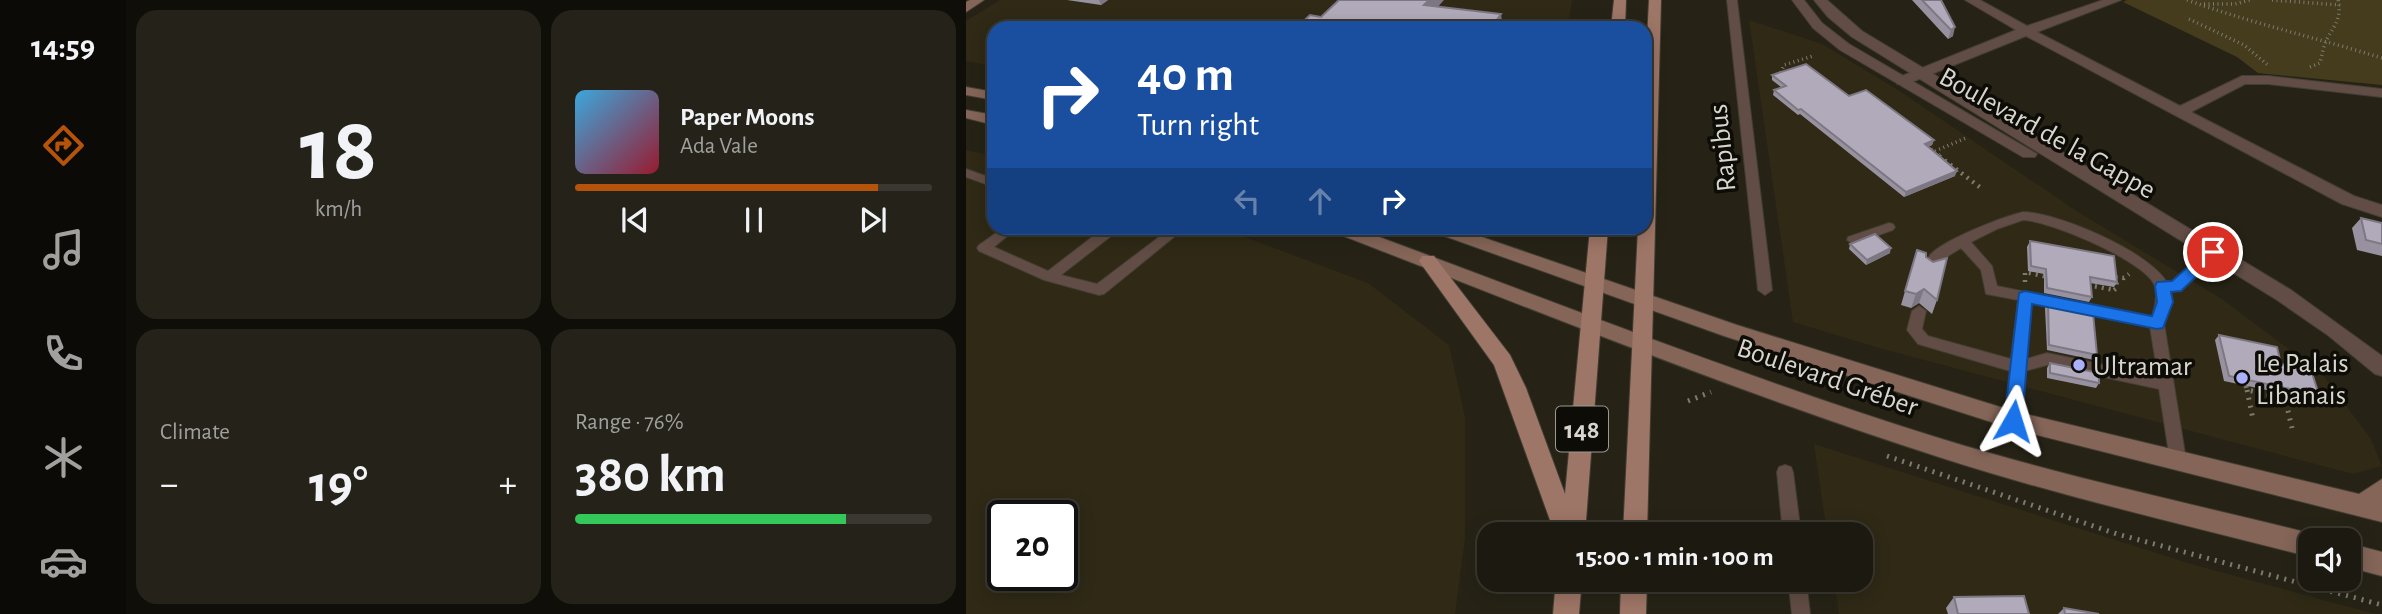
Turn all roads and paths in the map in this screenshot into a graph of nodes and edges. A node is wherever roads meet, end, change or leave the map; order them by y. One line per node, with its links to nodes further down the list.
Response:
1 (977, 0): 14 (main road)
2 (1620, 0): 16 (main road)
3 (1655, 0): 26 (main road, 148)
4 (1732, 0): 58 (lane, Rapibus)
5 (1798, 0): 24 (street, Boulevard de la Gappe)
6 (1820, 0): 22 (street, Boulevard de la Gappe)
7 (1971, 0): 17 (street)
8 (2115, 0): 17 (street)
9 (2188, 0): 13 (path)
10 (2250, 0): 13 (path)
11 (2272, 0): 12 (path)
12 (2339, 2): 18 (path)
13 (2199, 4): 18 (path)
14 (966, 7)
15 (2189, 19): 25 (path)
16 (1618, 21)
17 (2025, 31): 22 (street); 28 (street)
18 (2326, 41): 20 (path); 21 (path)
19 (1813, 56): 23 (path)
20 (2382, 58)
21 (2301, 68)
22 (1921, 74): 24 (street); 48 (street, Boulevard de la Gappe)
23 (1786, 75)
24 (1902, 81): 48 (street, Boulevard de la Gappe)
25 (2275, 81): 27 (street); 28 (street)
26 (1652, 82)
27 (2382, 93)
28 (2181, 111): 37 (street)
29 (966, 114): 30 (main road)
30 (987, 118)
31 (1974, 135): 33 (path)
32 (1927, 151): 33 (path)
33 (1935, 151): 36 (path)
34 (966, 173): 35 (lane)
35 (987, 180)
36 (1981, 188)
37 (2382, 211)
38 (1889, 227): 46 (lane)
39 (1001, 235): 53 (lane)
40 (1104, 235): 53 (lane)
41 (1170, 235): 53 (lane)
42 (1358, 235): 49 (main road, Boulevard Gréber)
43 (1458, 235): 55 (main road, Boulevard Gréber)
44 (1598, 235): 55 (main road, 148)
45 (1646, 235): 60 (main road, 148)
46 (1853, 240)
47 (1963, 242): 50 (lane); 57 (lane); 59 (lane)
48 (2212, 253): 57 (lane); 65 (street, Boulevard de la Gappe)
49 (1429, 261): 63 (main road, Boulevard Gréber); 77 (main road)
50 (1930, 269)
51 (2133, 271): 56 (path)
52 (2025, 272): 54 (path)
53 (1049, 277)
54 (2061, 279)
55 (1594, 284): 60 (main road, Boulevard Gréber); 63 (main road, 148)
56 (2083, 284)
57 (2162, 286): 62 (lane)
58 (1765, 290)
59 (2025, 297): 62 (lane); 66 (lane)
60 (1644, 301): 64 (main road, 148); 71 (main road, Boulevard Gréber)
61 (1919, 310): 66 (lane)
62 (2157, 323): 67 (lane)
63 (1591, 324): 64 (main road, Boulevard Gréber); 78 (main road, 148)
64 (1642, 344): 79 (main road, 148); 82 (main road, Boulevard Gréber)
65 (2377, 358)
66 (2018, 367): 67 (lane); 71 (lane)
67 (2167, 384): 73 (lane)
68 (1710, 392): 69 (path, Boulevard Gréber)
69 (1688, 401)
70 (2253, 419): 72 (path)
71 (2013, 421): 73 (main road, Boulevard Gréber)
72 (2292, 428)
73 (2178, 460): 76 (main road, Boulevard Gréber)
74 (1785, 472): 80 (lane)
75 (2382, 490): 76 (main road)
76 (2372, 508)
77 (1563, 522)
78 (1574, 522)
79 (1635, 522)
80 (1791, 522)
81 (2117, 534): 88 (path)
82 (2298, 542)
83 (2361, 558): 84 (main road)
84 (2382, 564)
85 (1568, 592): 89 (main road)
86 (1634, 592): 90 (main road)
87 (1798, 592): 91 (lane)
88 (2382, 605)
89 (1566, 614)
90 (1633, 614)
91 (1801, 614)

